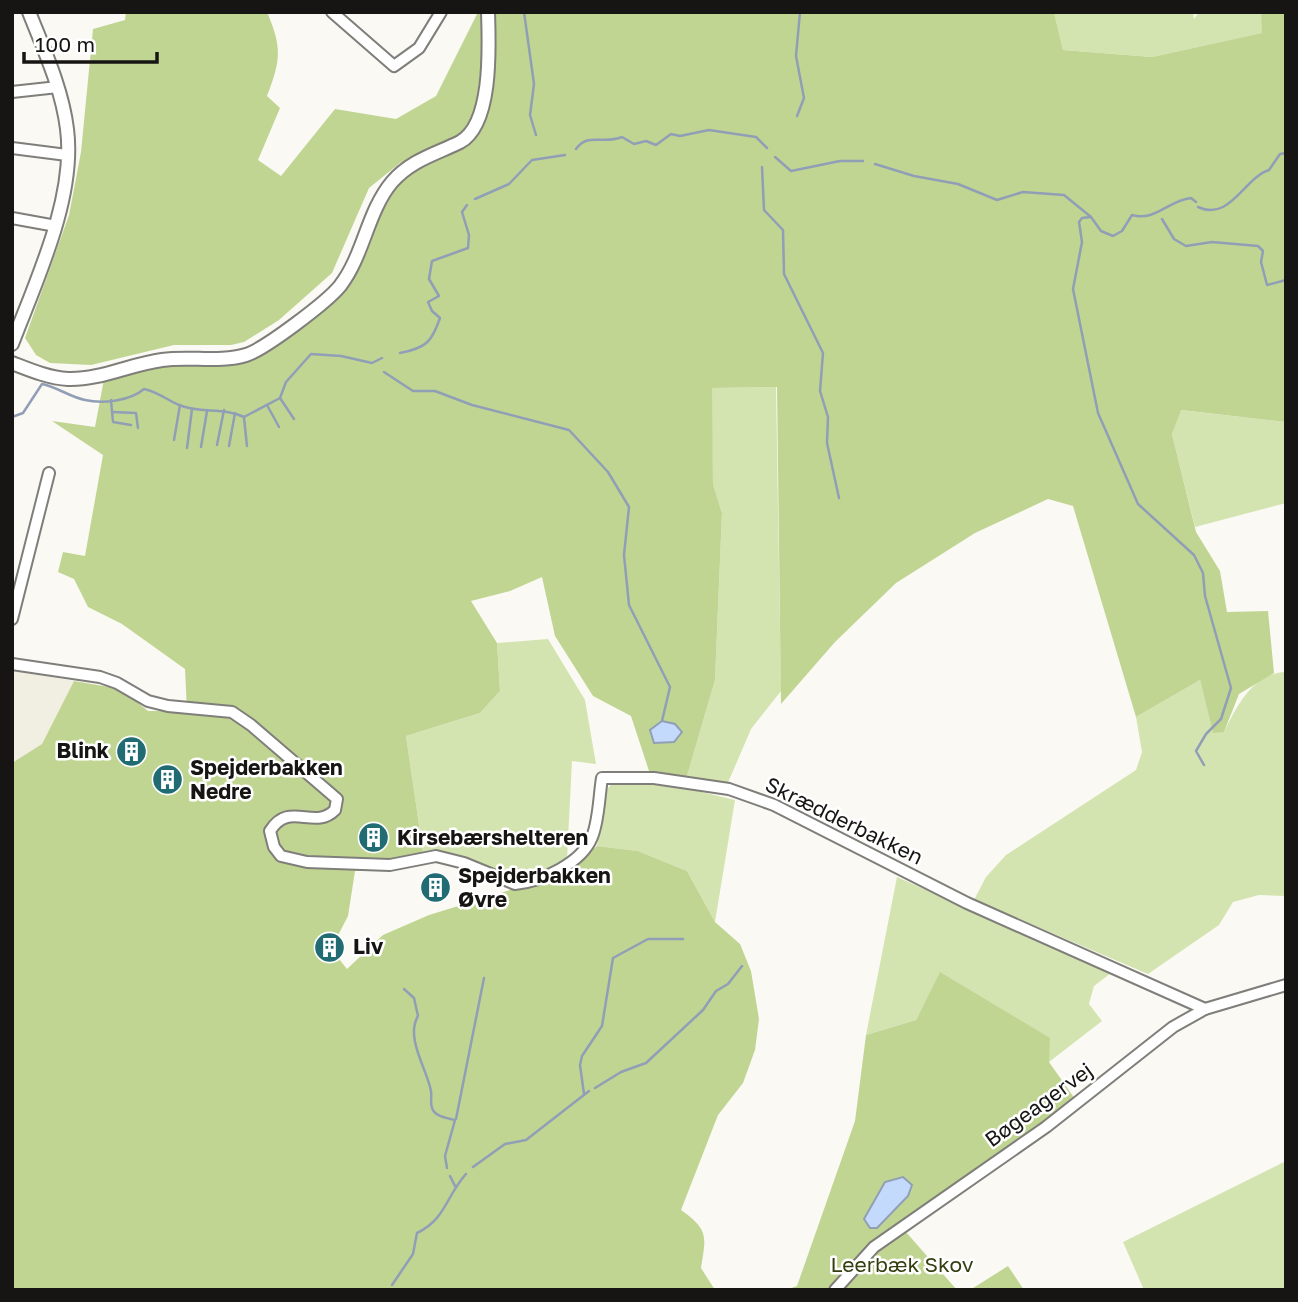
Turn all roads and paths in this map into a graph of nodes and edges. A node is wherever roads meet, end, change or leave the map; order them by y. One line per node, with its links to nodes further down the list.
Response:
1 (29, 12): 5 (street)
2 (332, 12): 3 (street)
3 (441, 12)
4 (488, 12): 12 (street)
5 (58, 87): 6 (street); 8 (street)
6 (12, 92)
7 (12, 148): 8 (street)
8 (67, 155): 10 (street)
9 (12, 218): 10 (street)
10 (55, 226): 11 (street)
11 (13, 339)
12 (12, 363)
13 (49, 473): 14 (street)
14 (12, 619)
15 (12, 664): 17 (street, Skrædderbakken)
16 (1286, 985): 17 (street, Bøgeagervej)
17 (1205, 1009): 18 (street, Bøgeagervej)
18 (835, 1290)

